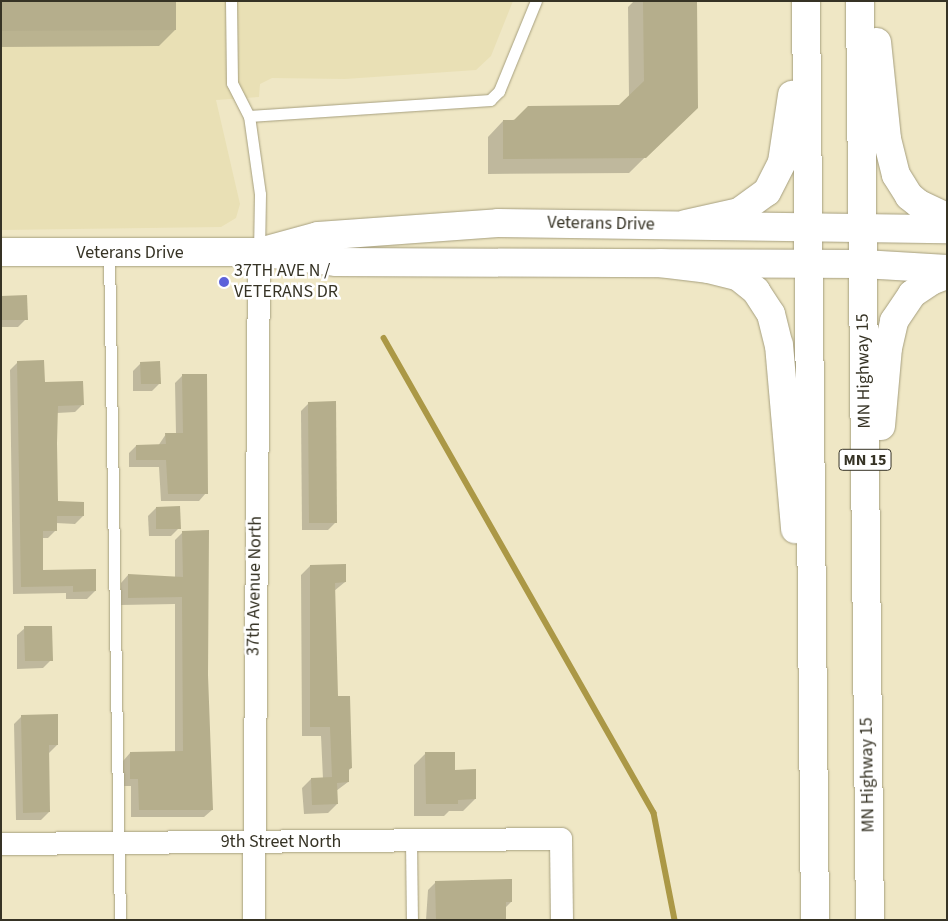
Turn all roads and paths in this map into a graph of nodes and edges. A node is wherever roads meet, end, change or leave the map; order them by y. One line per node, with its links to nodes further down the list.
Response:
1 (230, 1): 6 (lane)
2 (536, 1): 6 (lane)
3 (805, 1): 8 (main road); 10 (main road)
4 (860, 1): 9 (main road, MN Highway 15 / MN 15)
5 (872, 1): 7 (main road)
6 (249, 116): 13 (lane)
7 (947, 217)
8 (686, 224): 10 (main road, Veterans Drive); 13 (main road, Veterans Drive)
9 (863, 225): 10 (main road, Veterans Drive); 11 (main road, Veterans Drive); 17 (main road, MN Highway 15 / MN 15)
10 (808, 226): 16 (main road)
11 (947, 229)
12 (1, 252): 14 (main road, Veterans Drive)
13 (259, 252): 14 (main road, Veterans Drive); 15 (main road, Veterans Drive); 23 (street, 37th Avenue North)
14 (109, 253): 24 (lane)
15 (660, 264): 16 (main road, Veterans Drive); 21 (main road)
16 (809, 264): 17 (main road, Veterans Drive); 21 (main road)
17 (863, 264): 18 (main road, Veterans Drive); 20 (main road, MN Highway 15 / MN 15)
18 (947, 269)
19 (947, 275): 20 (main road)
20 (867, 632): 31 (main road, MN Highway 15 / MN 15)
21 (813, 689): 30 (main road)
22 (411, 841): 23 (street, 9th Street North); 28 (lane); 29 (street, 9th Street North)
23 (253, 842): 24 (street, 9th Street North); 27 (street, 37th Avenue North)
24 (120, 843): 25 (street, 9th Street North); 26 (lane)
25 (1, 844)
26 (120, 920)
27 (254, 920)
28 (412, 920)
29 (562, 920)
30 (815, 920)
31 (870, 920)

